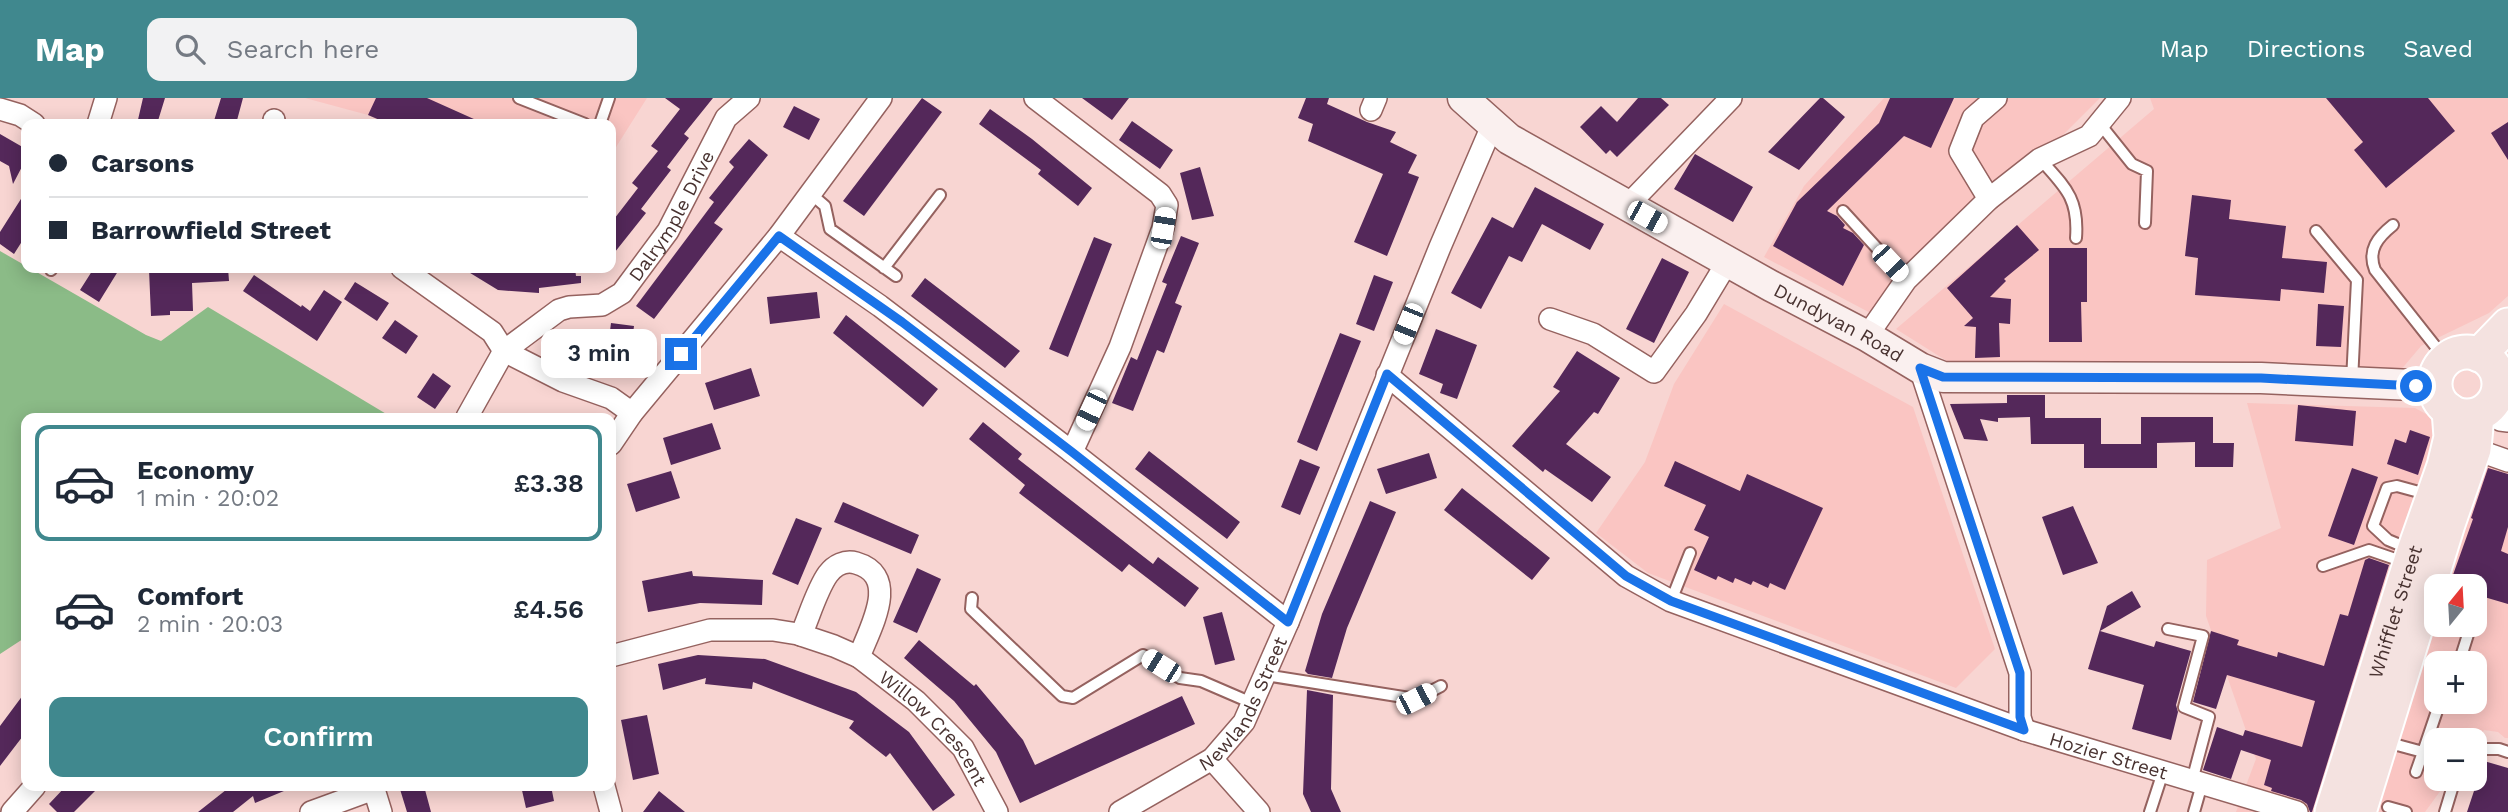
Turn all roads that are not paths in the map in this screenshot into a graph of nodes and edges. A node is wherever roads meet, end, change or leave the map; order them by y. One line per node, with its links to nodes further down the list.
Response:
1 (106, 98): 13 (street)
2 (519, 98): 14 (lane)
3 (609, 98): 15 (lane)
4 (749, 98): 37 (street, Dalrymple Drive)
5 (881, 98): 19 (street)
6 (1035, 98): 47 (street)
7 (1463, 98): 17 (main road, Dundyvan Road)
8 (1731, 98): 22 (street)
9 (1996, 98): 21 (street)
10 (2120, 98): 16 (street)
11 (0, 109): 12 (street)
12 (26, 119)
13 (100, 119)
14 (572, 119)
15 (602, 119)
16 (2100, 124): 18 (street); 24 (lane)
17 (1492, 126): 22 (main road, Dundyvan Road); 40 (street, Newlands Street)
18 (2040, 159): 21 (street); 28 (lane)
19 (811, 194): 27 (street); 30 (lane)
20 (940, 195): 30 (lane)
21 (1989, 199): 33 (street)
22 (1627, 206): 29 (main road, Dundyvan Road)
23 (1843, 211): 33 (lane)
24 (2144, 223)
25 (2393, 225): 42 (lane)
26 (2316, 231): 41 (lane)
27 (779, 236): 44 (street); 47 (street)
28 (2076, 238)
29 (1728, 261): 34 (street); 36 (main road, Dundyvan Road)
30 (884, 268): 32 (lane)
31 (409, 273): 37 (street)
32 (896, 276)
33 (1906, 280): 36 (street)
34 (1550, 319)
35 (2508, 324): 38 (main road)
36 (1867, 336): 39 (main road, Dundyvan Road)
37 (504, 351): 43 (street); 44 (street)
38 (2495, 366): 42 (main road, Whifflet Street); 42 (main road)
39 (1920, 368): 41 (main road, Dundyvan Road); 64 (street)
40 (1387, 374): 54 (street, Hozier Street); 55 (street, Newlands Street)
41 (2351, 384): 42 (main road, Dundyvan Road)
42 (2467, 400): 46 (main road, Whifflet Street); 49 (main road, Whifflet Street)
43 (469, 413)
44 (632, 413): 45 (street)
45 (616, 437)
46 (2474, 449): 48 (street); 65 (main road, Whifflet Street)
47 (1072, 452): 55 (street)
48 (2508, 461)
49 (2434, 496): 51 (main road, Whifflet Street); 51 (lane)
50 (1690, 553): 54 (lane)
51 (2412, 557): 52 (lane); 89 (main road, Whifflet Street)
52 (2323, 566)
53 (972, 598): 62 (lane)
54 (1671, 601): 64 (street, Hozier Street)
55 (1288, 622): 60 (street, Newlands Street)
56 (2168, 629): 72 (lane)
57 (802, 635): 58 (street, Willow Crescent); 59 (street, Willow Crescent); 59 (street, Willow Crescent)
58 (616, 655)
59 (859, 657): 83 (street, Willow Crescent)
60 (1265, 675): 61 (lane); 62 (street, Newlands Street)
61 (1441, 686)
62 (1252, 703): 69 (street, Newlands Street)
63 (2436, 714): 67 (lane)
64 (2024, 730): 70 (street, Hozier Street)
65 (2381, 740): 67 (lane); 78 (main road, Whifflet Street)
66 (2487, 749): 68 (lane)
67 (2423, 752): 71 (lane)
68 (2508, 752)
69 (1212, 759): 84 (street, Newlands Street); 85 (street)
70 (2163, 772): 72 (street, Hozier Street); 86 (lane)
71 (2416, 772)
72 (2197, 783): 87 (lane); 88 (street, Hozier Street)
73 (31, 791): 79 (street)
74 (363, 791): 80 (street)
75 (374, 791): 81 (street)
76 (605, 791): 82 (street)
77 (2451, 791): 91 (lane)
78 (2374, 810): 90 (lane)
79 (12, 812)
80 (311, 812)
81 (381, 812)
82 (611, 812)
83 (997, 812)
84 (1120, 812)
85 (1259, 812)
86 (2150, 812)
87 (2193, 812)
88 (2297, 812)
89 (2332, 812)
90 (2406, 812)
91 (2445, 812)

